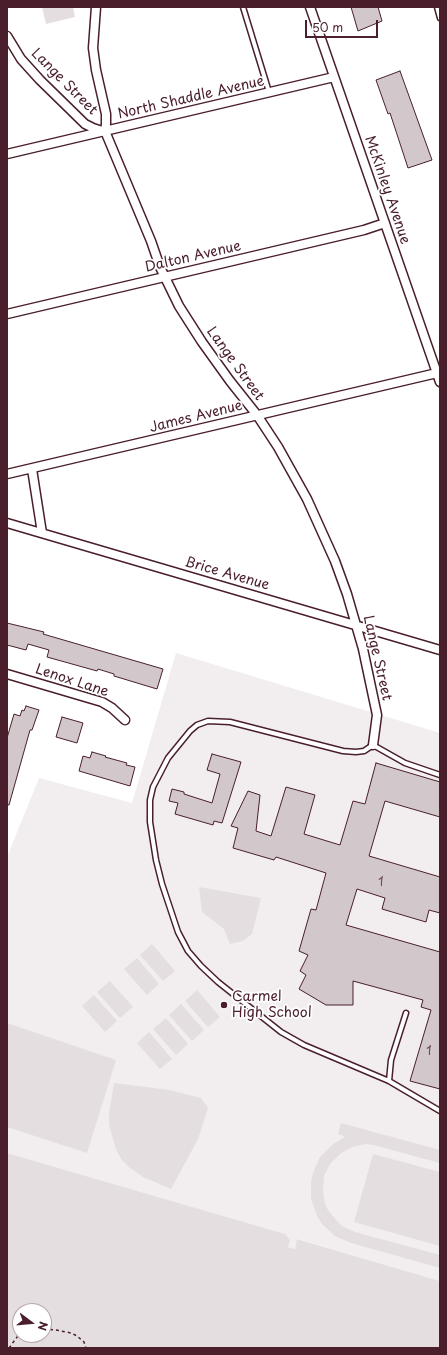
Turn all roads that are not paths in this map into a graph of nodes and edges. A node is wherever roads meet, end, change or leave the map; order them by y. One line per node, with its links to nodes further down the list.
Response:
1 (96, 7): 9 (street)
2 (243, 7): 8 (lane)
3 (310, 7): 7 (street, McKinley Avenue)
4 (437, 7): 5 (lane)
5 (440, 18)
6 (7, 36): 9 (street, Lange Street)
7 (334, 77): 8 (street, North Shaddle Avenue); 11 (street, McKinley Avenue)
8 (269, 93): 9 (street, North Shaddle Avenue)
9 (105, 131): 10 (street, North Shaddle Avenue); 12 (street, Lange Street)
10 (7, 154)
11 (385, 223): 12 (street, Dalton Avenue); 14 (street, McKinley Avenue)
12 (165, 277): 13 (street, Dalton Avenue); 16 (street, Lange Street)
13 (7, 314)
14 (437, 373): 15 (street, McKinley Avenue); 16 (street, James Avenue)
15 (440, 382)
16 (257, 415): 17 (street, James Avenue); 21 (street, Lange Street)
17 (32, 469): 18 (street, James Avenue); 20 (street)
18 (7, 474)
19 (7, 523): 20 (street, Brice Avenue)
20 (42, 533): 21 (street, Brice Avenue)
21 (357, 626): 22 (street, Brice Avenue); 25 (street, Lange Street)
22 (440, 650)
23 (7, 674): 24 (street, Lenox Lane)
24 (125, 720)
25 (373, 745): 26 (lane); 28 (lane)
26 (440, 775)
27 (406, 1012): 28 (lane)
28 (389, 1081): 29 (lane)
29 (440, 1111)

